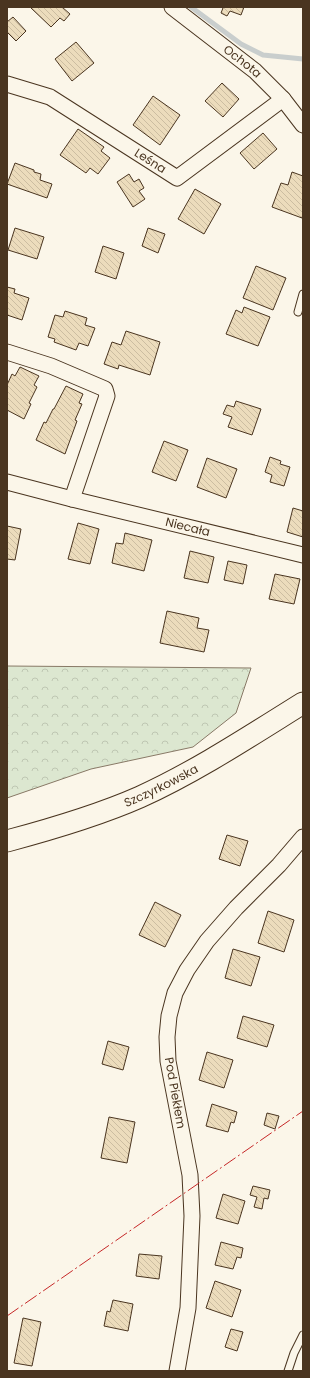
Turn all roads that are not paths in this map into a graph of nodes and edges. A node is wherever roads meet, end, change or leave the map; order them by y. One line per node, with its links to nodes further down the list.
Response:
1 (172, 7): 3 (street, Ochota)
2 (7, 84): 3 (street, Leśna)
3 (283, 99): 4 (street, Ochota)
4 (303, 125)
5 (303, 294): 6 (lane)
6 (298, 312)
7 (7, 352): 9 (street)
8 (7, 482): 9 (street, Niecała)
9 (72, 498): 10 (street, Niecała)
10 (303, 555)
11 (303, 703): 13 (main road, Szczyrkowska)
12 (303, 838): 15 (street, Pod Piekłem)
13 (7, 841)
14 (303, 1335): 16 (lane)
15 (177, 1371)
16 (288, 1371)

